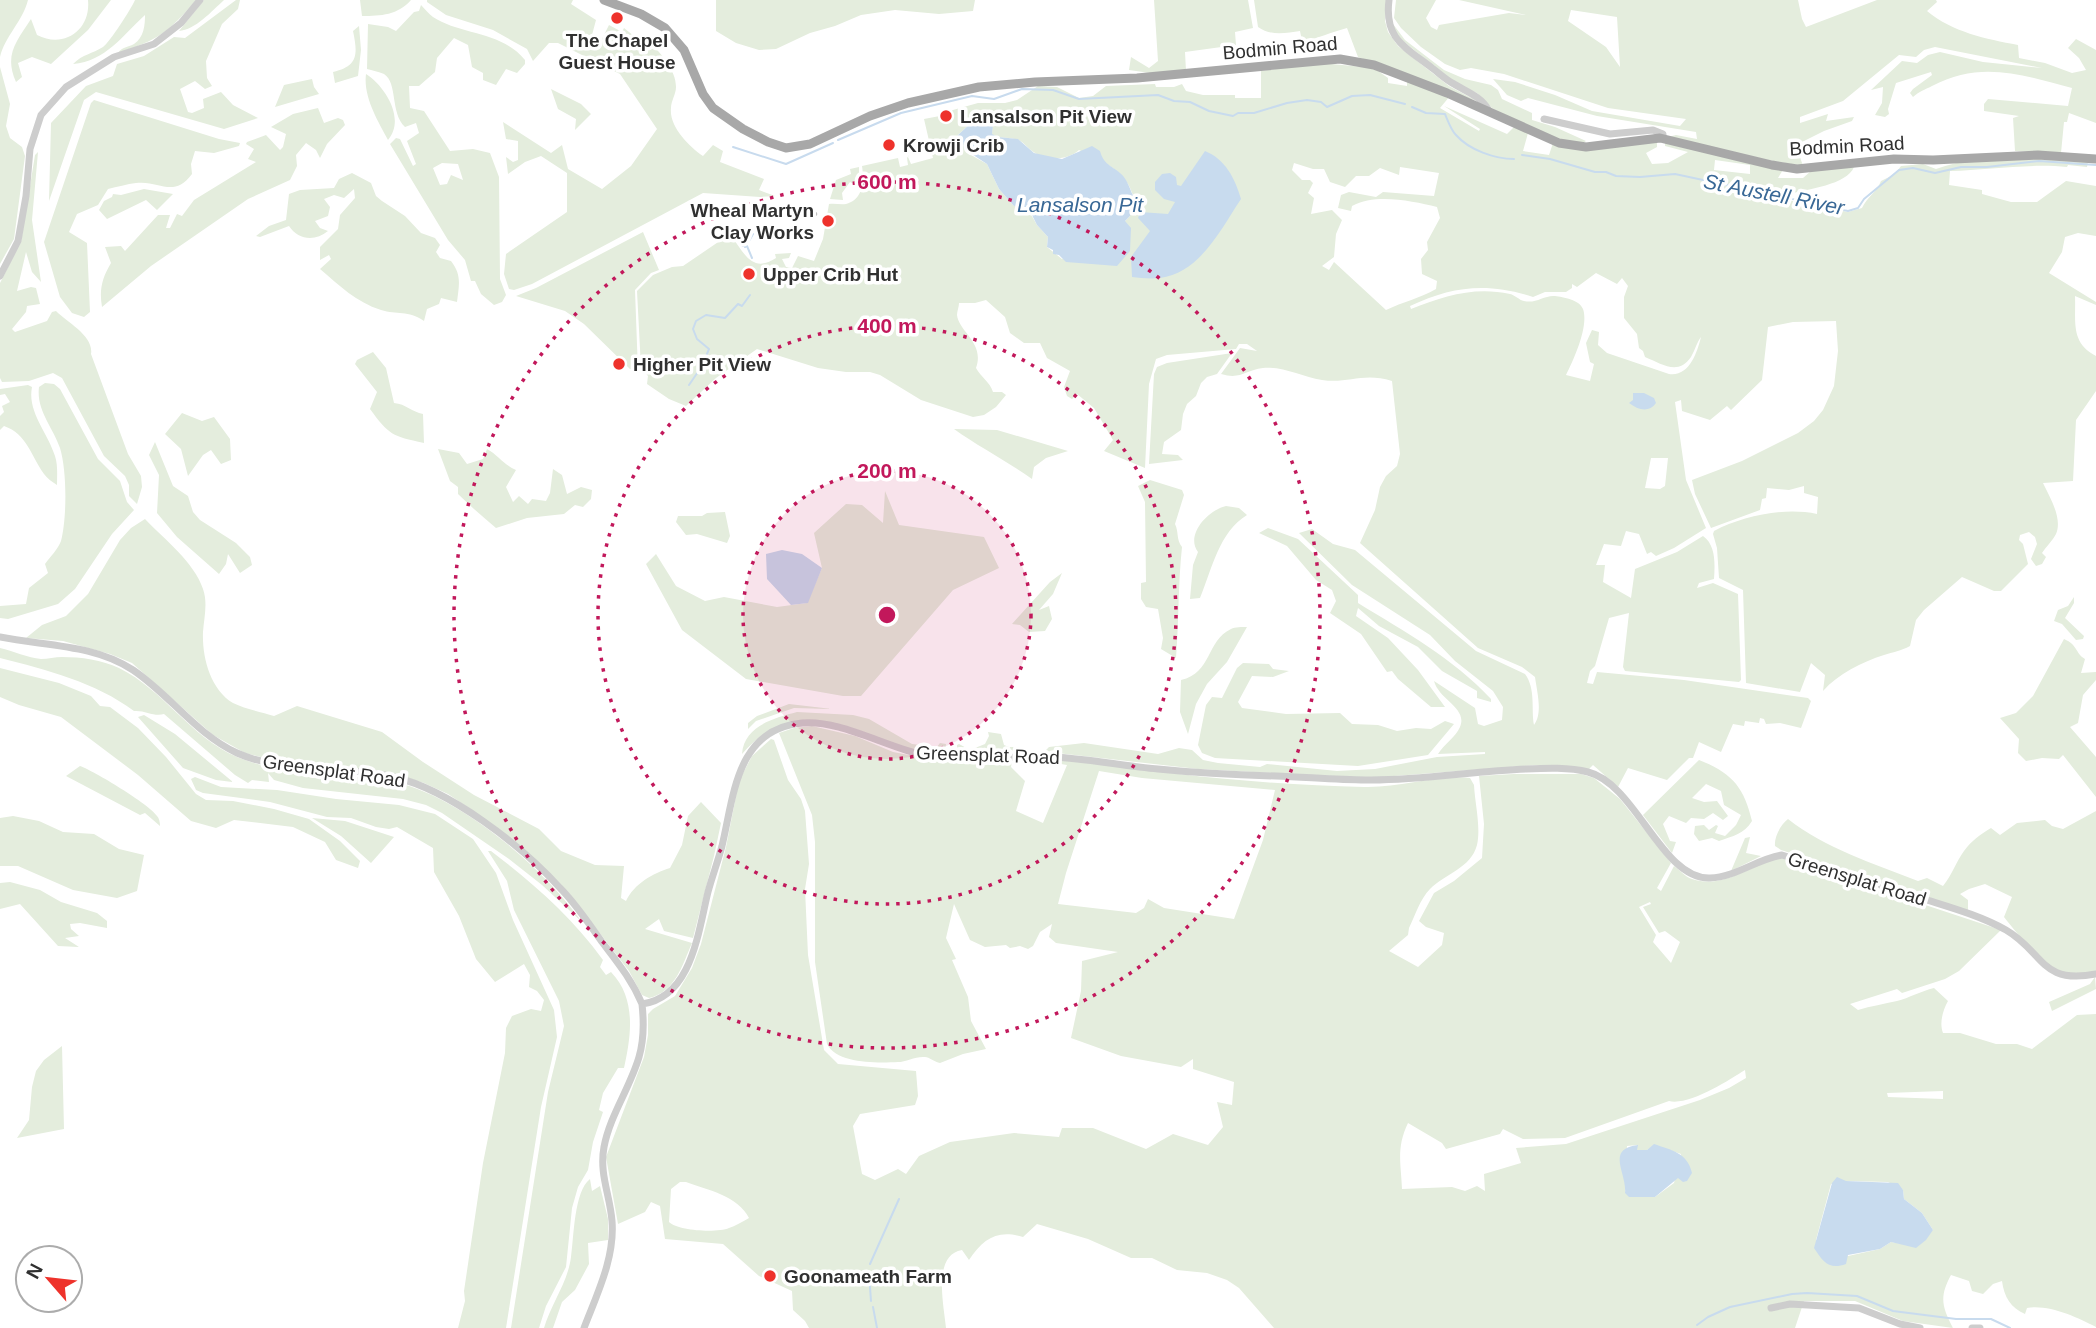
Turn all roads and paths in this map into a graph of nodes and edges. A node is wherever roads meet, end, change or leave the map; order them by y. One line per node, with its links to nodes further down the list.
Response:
1 (200, 0): 8 (street)
2 (604, 0): 4 (main road, Bodmin Road)
3 (1389, 0): 4 (street)
4 (1488, 109): 6 (main road, Bodmin Road)
5 (1544, 119): 6 (street)
6 (1663, 138): 7 (main road, Bodmin Road)
7 (2096, 159)
8 (0, 276)
9 (0, 637): 11 (street, Greensplat Road)
10 (2096, 974): 11 (street, Greensplat Road)
11 (642, 1004): 13 (street)
12 (1771, 1308): 14 (street)
13 (584, 1328)
14 (1920, 1328)
15 (1972, 1328): 16 (street)
16 (1980, 1328)

